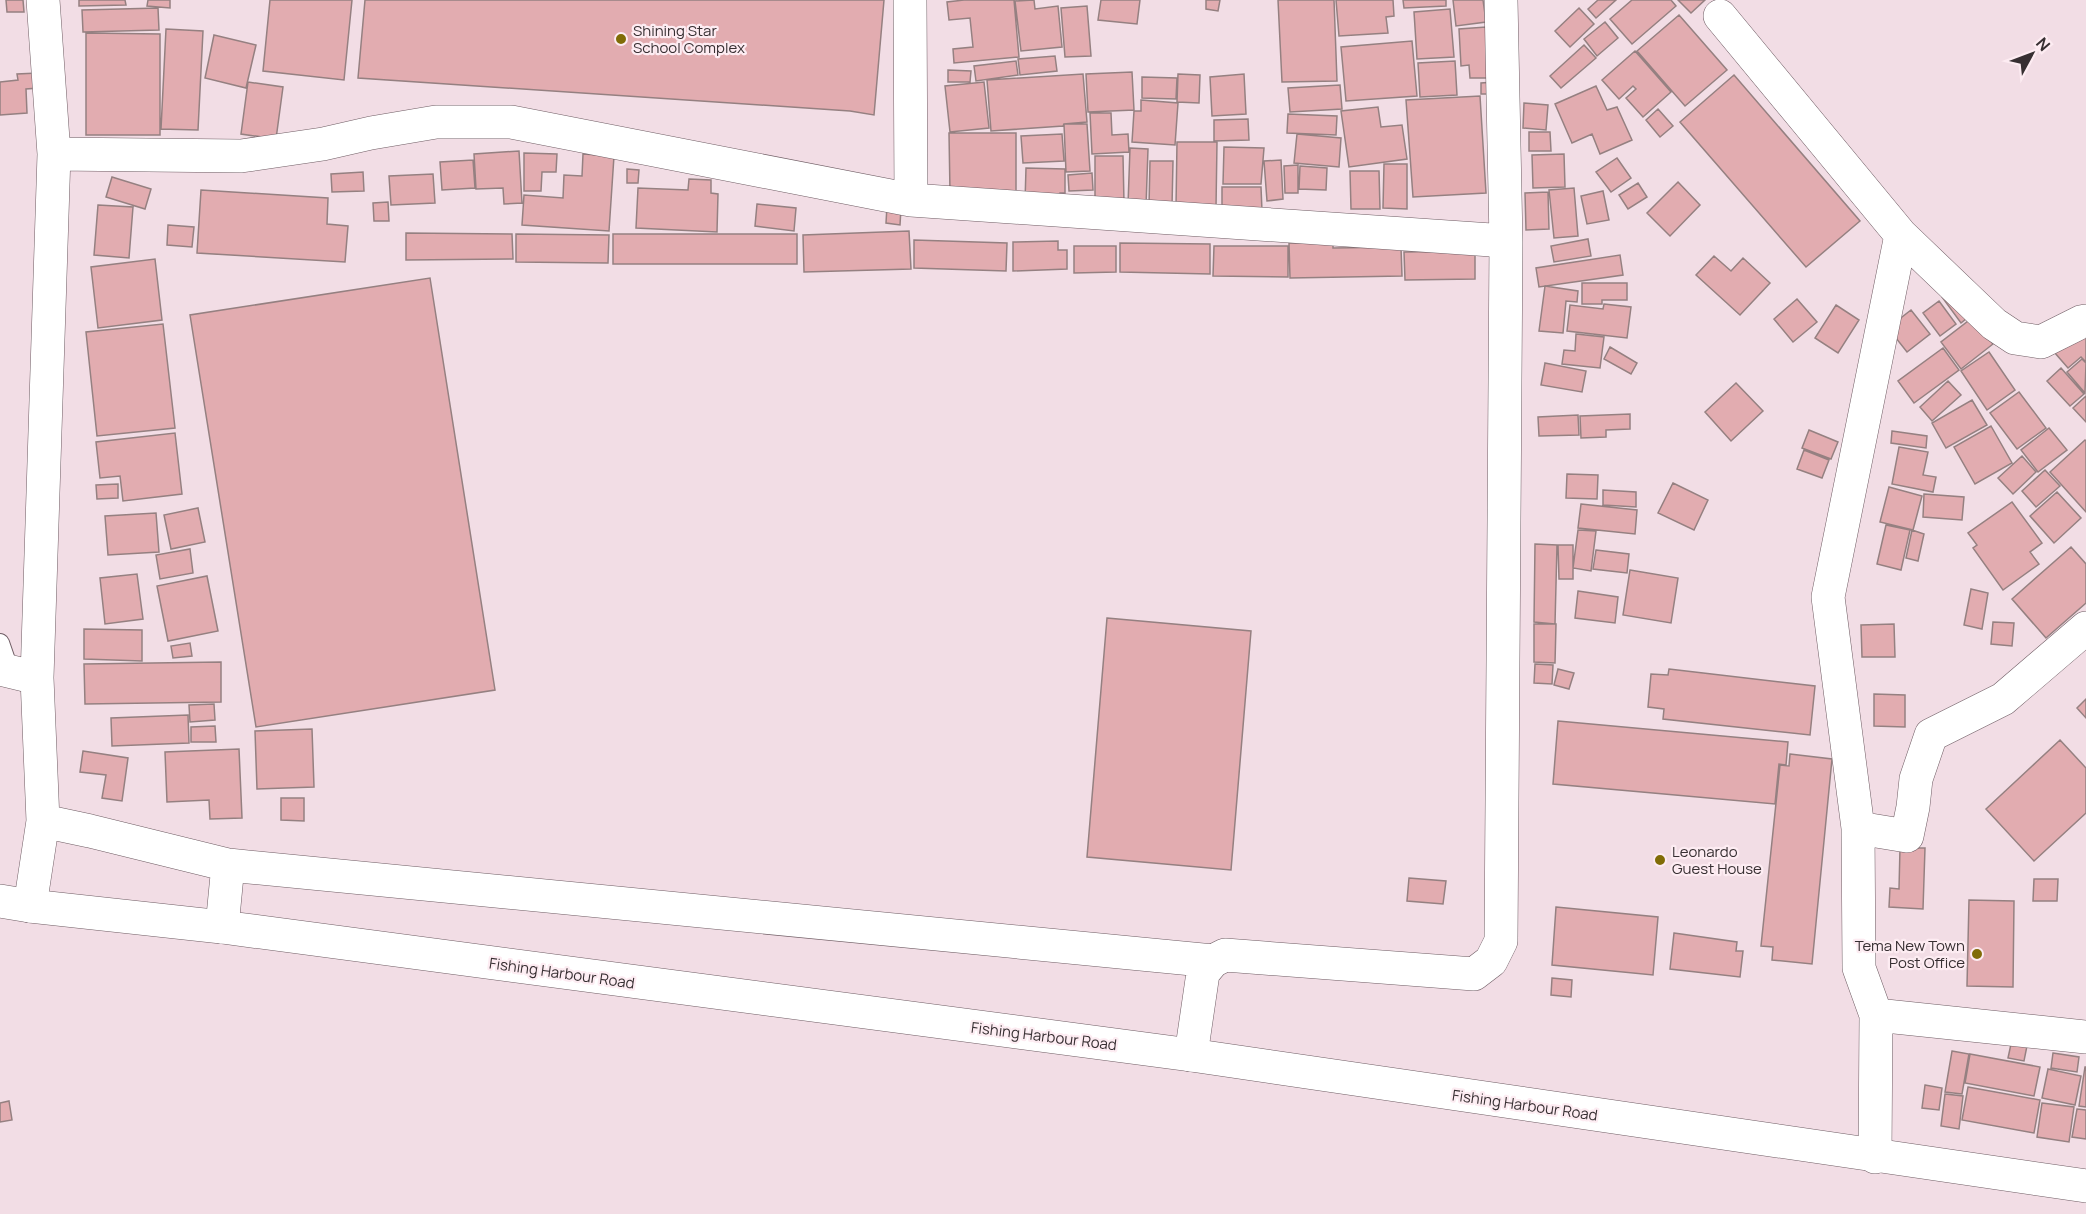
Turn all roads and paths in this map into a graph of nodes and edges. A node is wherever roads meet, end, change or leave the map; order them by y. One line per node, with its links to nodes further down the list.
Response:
1 (43, 0): 5 (street)
2 (910, 0): 6 (street)
3 (1501, 0): 8 (street)
4 (1720, 15): 7 (street)
5 (54, 154): 6 (street); 11 (street)
6 (911, 200): 8 (street)
7 (1901, 235): 9 (street); 13 (street)
8 (1506, 241): 17 (street)
9 (2086, 321)
10 (2086, 628): 13 (street)
11 (12, 666): 12 (street)
12 (43, 821): 14 (street); 15 (street)
13 (1858, 828): 18 (street)
14 (228, 866): 16 (street); 17 (street)
15 (15, 903): 16 (street, Fishing Harbour Road)
16 (222, 927): 20 (street, Fishing Harbour Road)
17 (1213, 961): 20 (street)
18 (1876, 1016): 19 (street); 21 (street)
19 (2086, 1037)
20 (1191, 1055): 21 (street, Fishing Harbour Road)
21 (1875, 1157): 22 (street, Fishing Harbour Road)
22 (2086, 1186)

